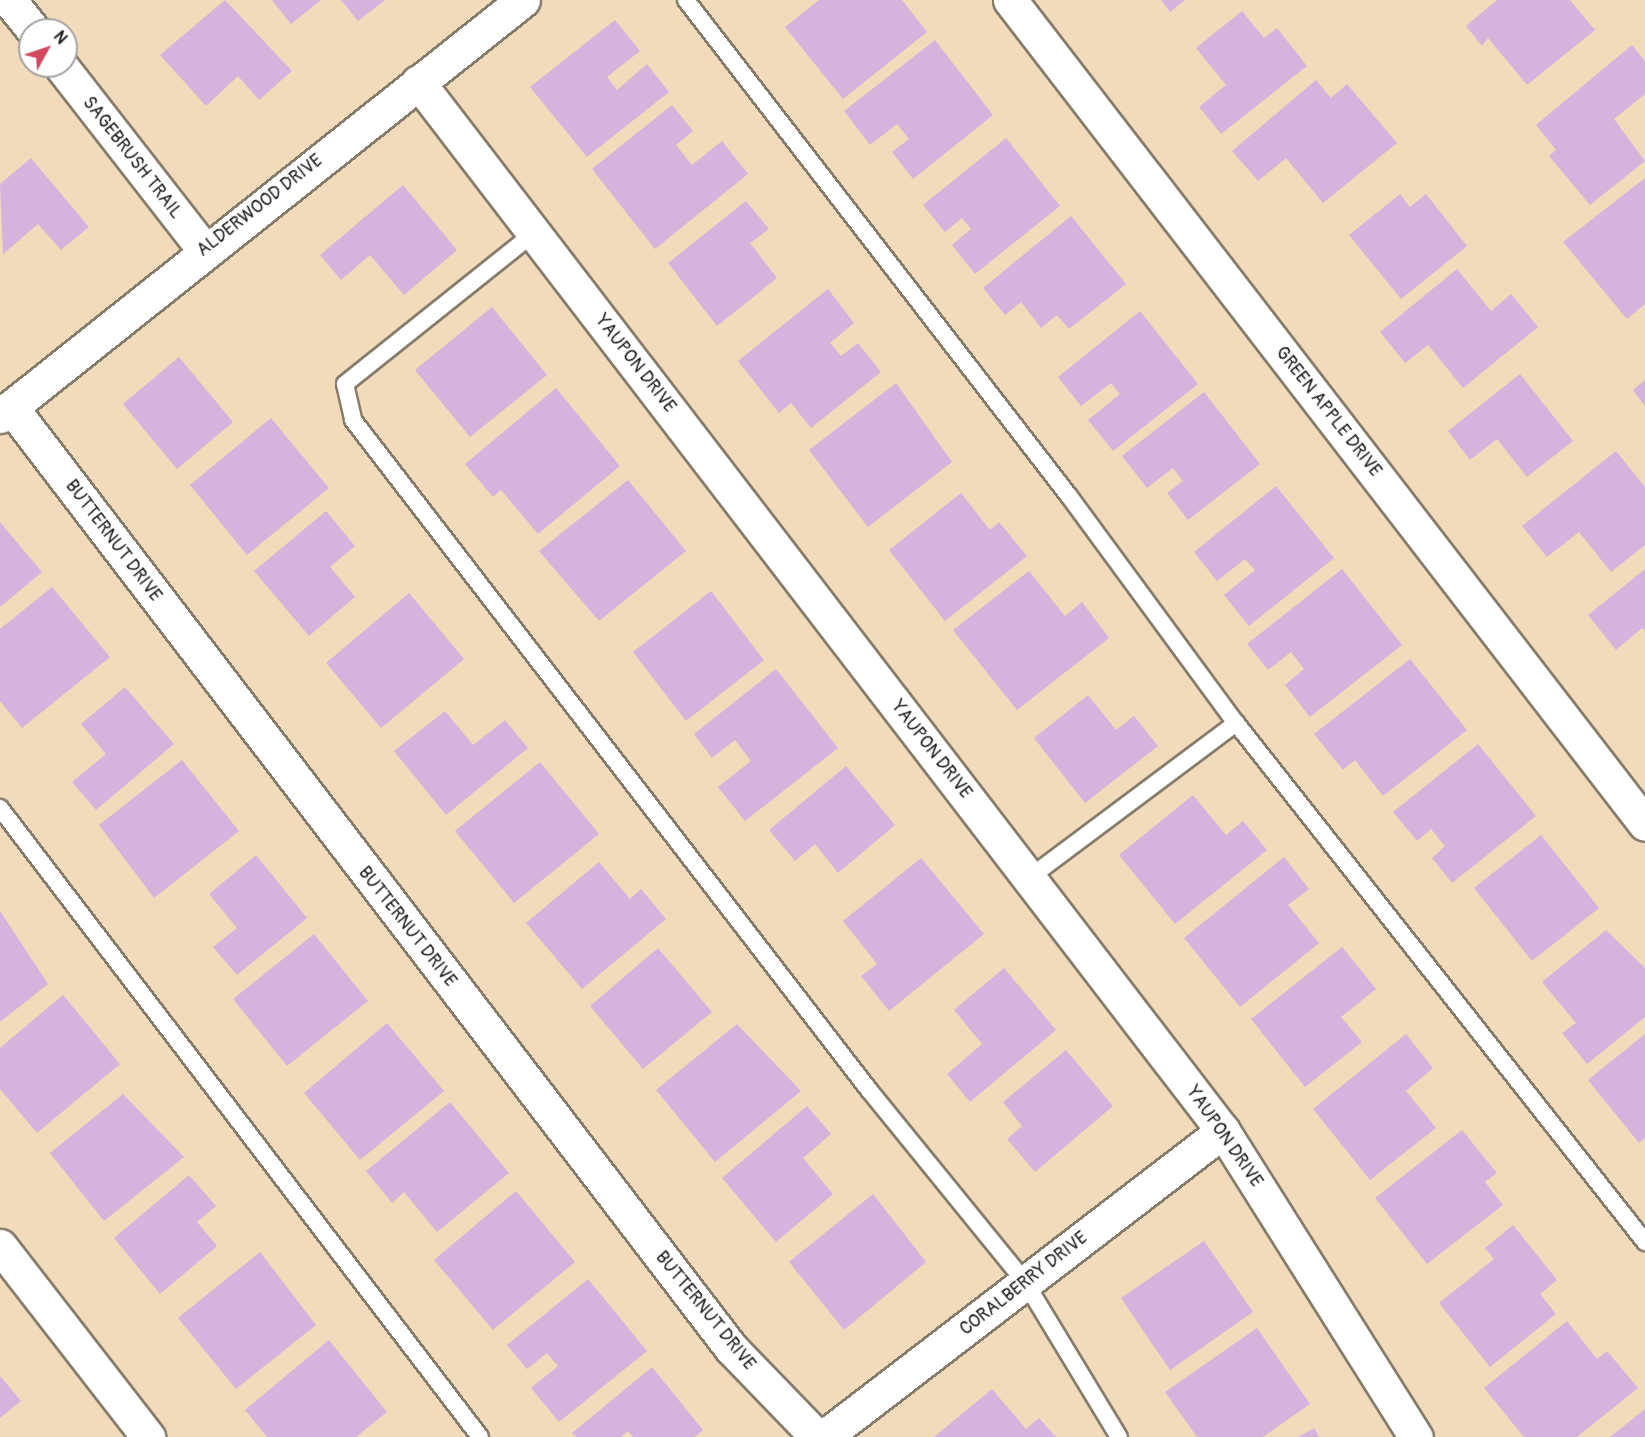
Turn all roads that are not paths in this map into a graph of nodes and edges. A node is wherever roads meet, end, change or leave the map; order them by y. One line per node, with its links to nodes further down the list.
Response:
1 (9, 0): 5 (street)
2 (524, 0): 7 (street, ALDERWOOD DRIVE)
3 (686, 0): 11 (lane)
4 (1010, 0): 13 (street, GREEN APPLE DRIVE)
5 (23, 18)
6 (70, 78): 9 (street, SAGEBRUSH TRAIL)
7 (418, 82): 8 (street, YAUPON DRIVE); 9 (street, ALDERWOOD DRIVE)
8 (534, 233): 14 (street, YAUPON DRIVE); 18 (lane)
9 (204, 250): 10 (street, ALDERWOOD DRIVE)
10 (5, 411): 21 (street, BUTTERNUT DRIVE)
11 (1236, 723): 14 (lane); 16 (lane)
12 (0, 808): 20 (lane)
13 (1645, 824)
14 (1029, 878): 15 (street, YAUPON DRIVE)
15 (1223, 1131): 18 (street, CORALBERRY DRIVE); 24 (street, YAUPON DRIVE)
16 (1645, 1242)
17 (0, 1246): 19 (street)
18 (1025, 1282): 22 (street, CORALBERRY DRIVE); 23 (lane)
19 (134, 1432)
20 (480, 1437)
21 (816, 1437)
22 (824, 1437)
23 (1119, 1437)
24 (1416, 1437)

